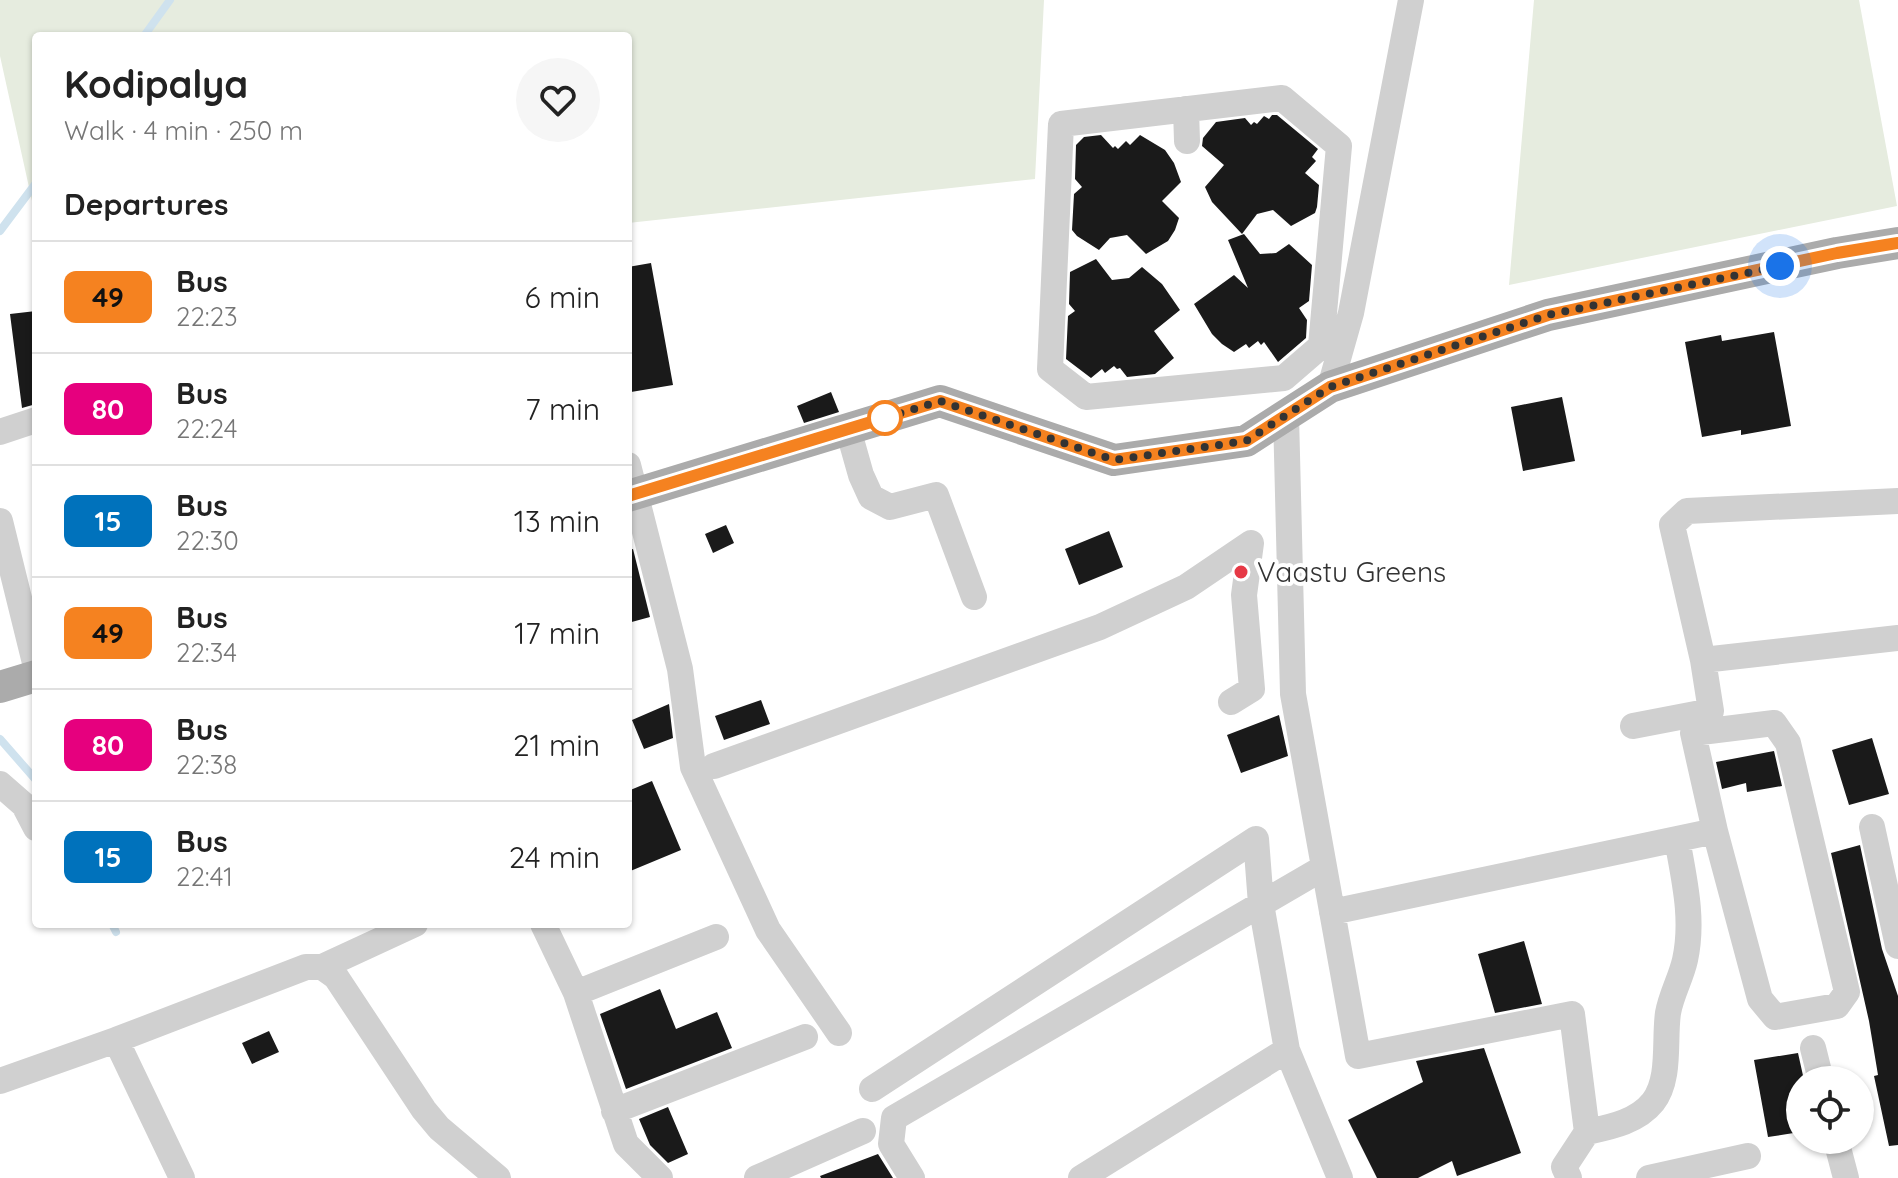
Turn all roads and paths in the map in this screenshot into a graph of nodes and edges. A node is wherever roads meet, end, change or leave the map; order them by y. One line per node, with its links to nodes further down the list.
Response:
1 (1411, 0): 5 (street)
2 (1186, 109): 3 (street); 4 (street); 4 (street)
3 (1187, 141)
4 (1339, 146): 5 (street)
5 (1381, 154): 7 (street)
6 (1898, 243): 7 (main road)
7 (1330, 387): 8 (main road)
8 (1286, 415): 10 (main road); 16 (street)
9 (32, 421): 11 (street)
10 (848, 429): 12 (main road); 18 (street)
11 (0, 432)
12 (632, 484)
13 (632, 492): 41 (street)
14 (1898, 501): 21 (street)
15 (0, 521): 20 (street)
16 (1289, 550): 17 (street); 32 (street)
17 (1248, 563): 24 (street); 26 (street)
18 (974, 597)
19 (1898, 638): 21 (street)
20 (32, 651)
21 (1703, 660): 25 (street)
22 (32, 677): 23 (main road)
23 (0, 687)
24 (1231, 702)
25 (1633, 726)
26 (714, 766)
27 (0, 784): 28 (street)
28 (32, 820)
29 (1872, 827): 38 (street)
30 (1715, 831): 30 (street); 31 (street)
31 (1677, 839): 34 (street); 51 (street)
32 (1323, 868): 33 (street); 34 (street)
33 (1261, 904): 45 (street); 48 (street); 59 (street)
34 (1332, 912): 51 (street)
35 (406, 928): 39 (street)
36 (545, 928): 40 (street)
37 (716, 937): 40 (street)
38 (1898, 946)
39 (322, 967): 43 (street); 56 (street)
40 (576, 993): 49 (street)
41 (839, 1033)
42 (805, 1037): 49 (street)
43 (116, 1040): 47 (street); 55 (street)
44 (1813, 1048): 46 (street)
45 (1287, 1050): 54 (street); 60 (street)
46 (1818, 1066)
47 (0, 1081)
48 (872, 1089)
49 (614, 1111): 57 (street)
50 (863, 1131): 58 (street)
51 (1587, 1132): 61 (street)
52 (1840, 1154): 63 (street)
53 (1748, 1156): 62 (street)
54 (1339, 1177)
55 (182, 1178)
56 (498, 1178)
57 (660, 1178)
58 (757, 1178)
59 (912, 1178)
60 (1081, 1178)
61 (1569, 1178)
62 (1649, 1178)
63 (1846, 1178)

